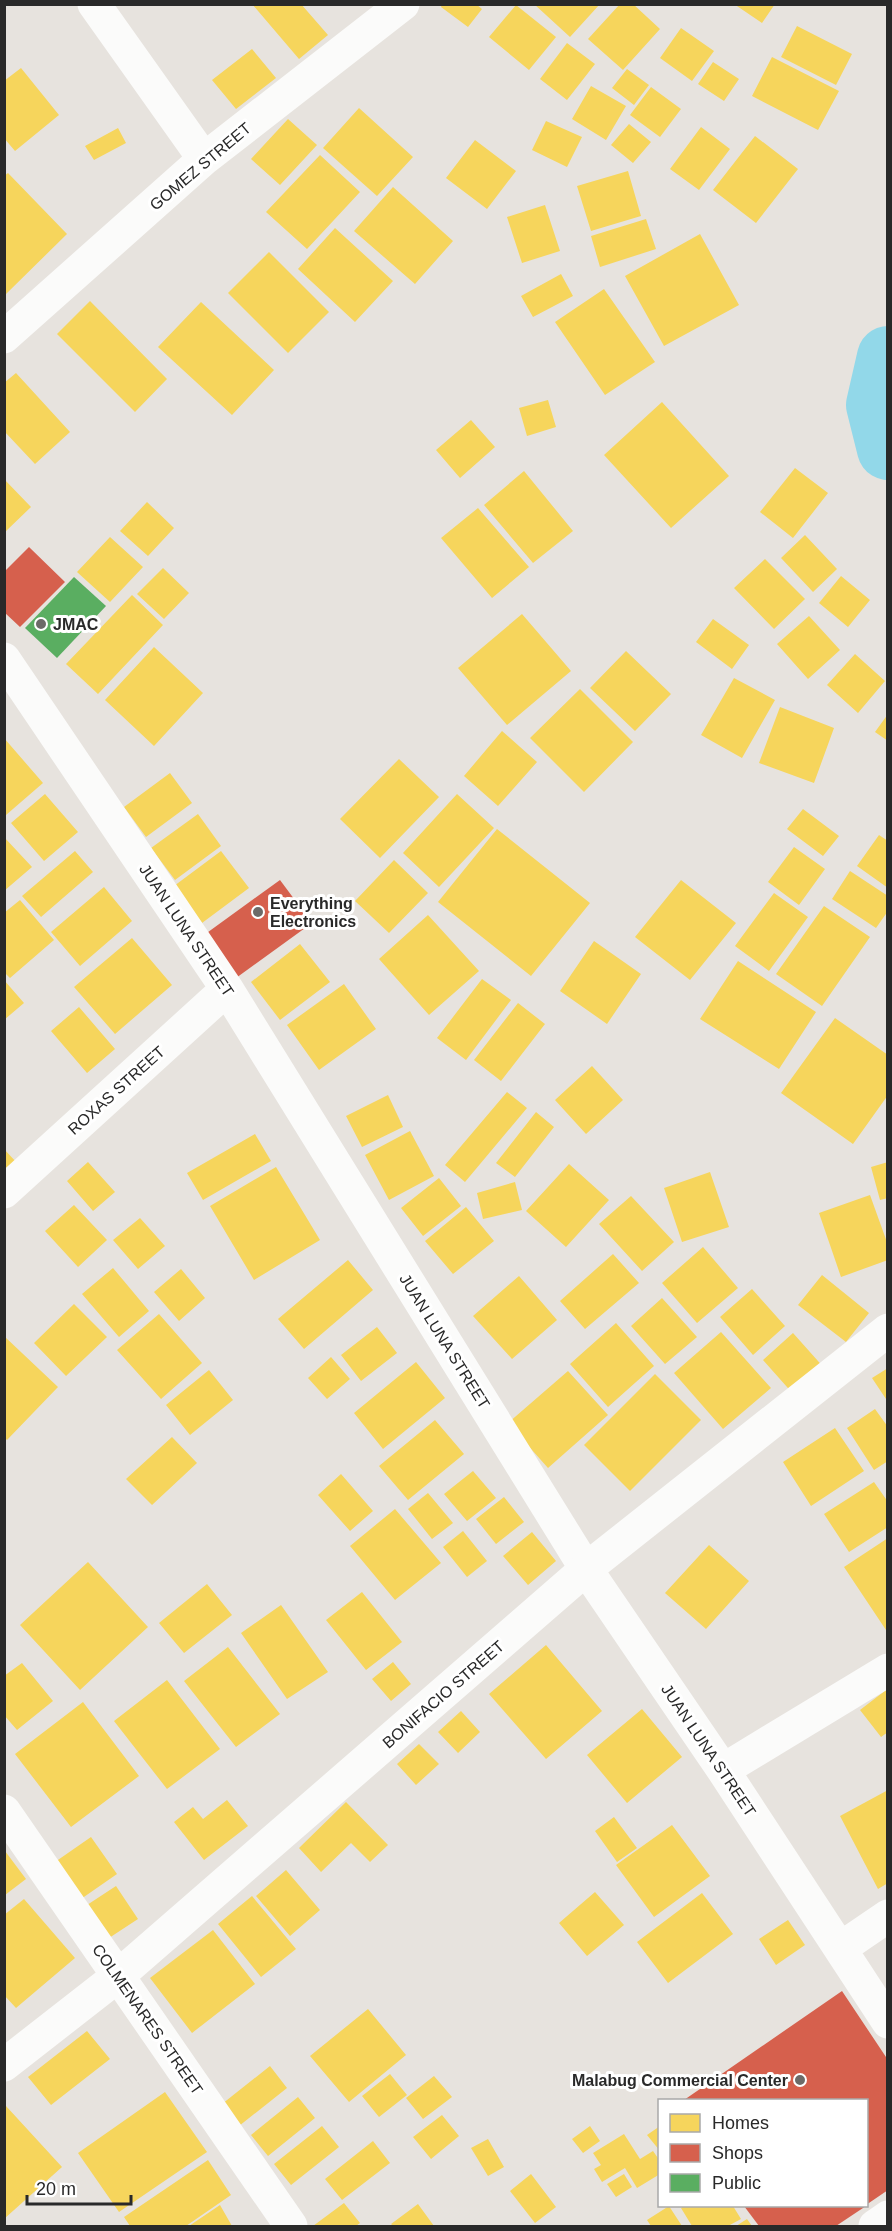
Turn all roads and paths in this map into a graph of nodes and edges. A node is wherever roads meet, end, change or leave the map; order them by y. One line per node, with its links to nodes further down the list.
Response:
1 (94, 4): 3 (street)
2 (403, 4): 3 (street, GOMEZ STREET)
3 (204, 159): 4 (street, GOMEZ STREET)
4 (4, 337)
5 (4, 659): 6 (street, JUAN LUNA STREET)
6 (227, 989): 7 (street, ROXAS STREET); 9 (street, JUAN LUNA STREET)
7 (4, 1192)
8 (888, 1330): 9 (street, BONIFACIO STREET)
9 (586, 1569): 11 (street, JUAN LUNA STREET); 15 (street, BONIFACIO STREET)
10 (888, 1670): 11 (street)
11 (723, 1770): 14 (street, JUAN LUNA STREET)
12 (4, 1811): 15 (street, COLMENARES STREET)
13 (888, 1916): 14 (street)
14 (841, 1948): 16 (street, JUAN LUNA STREET)
15 (118, 1976): 17 (street, BONIFACIO STREET); 19 (street, COLMENARES STREET)
16 (888, 2022)
17 (4, 2066)
18 (888, 2217): 20 (street)
19 (291, 2226)
20 (875, 2226)

